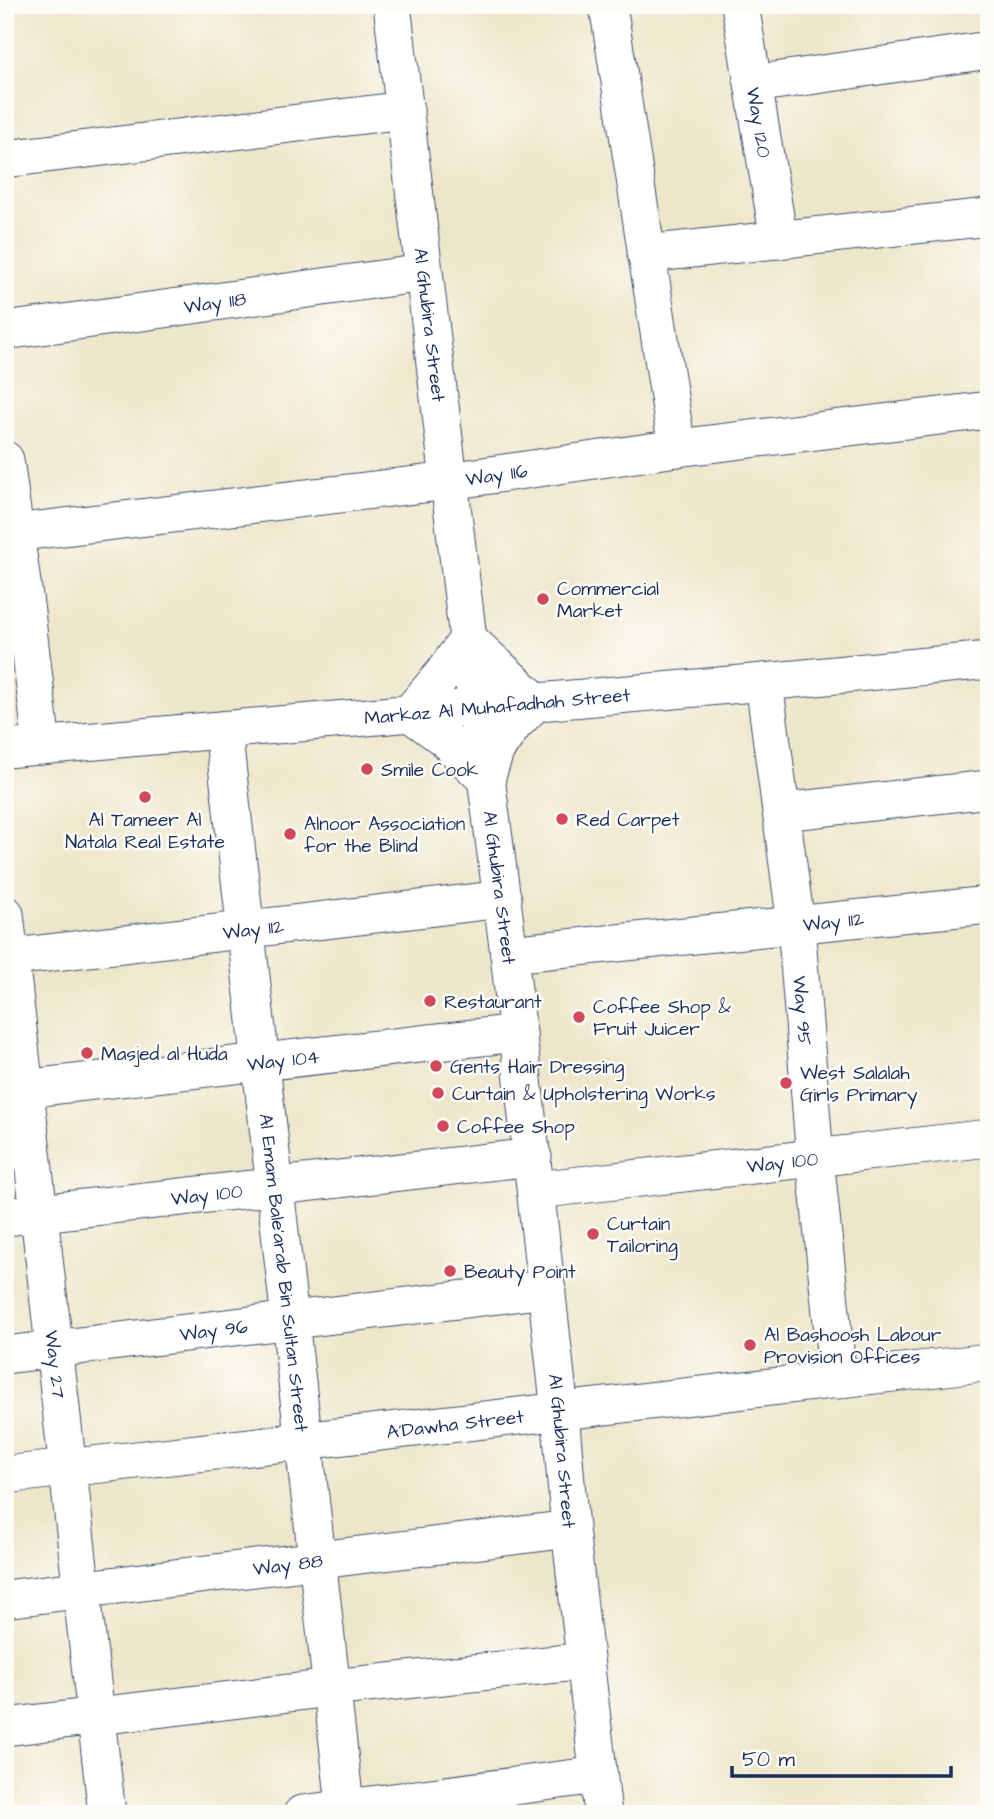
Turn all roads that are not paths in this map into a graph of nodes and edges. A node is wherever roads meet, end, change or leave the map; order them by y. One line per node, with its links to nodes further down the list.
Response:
1 (392, 5): 6 (street, Al Ghubira Street)
2 (608, 5): 10 (street)
3 (740, 5): 5 (street, Way 120)
4 (989, 50): 5 (street)
5 (754, 84): 9 (street, Way 120)
6 (405, 110): 7 (street); 11 (street, Al Ghubira Street)
7 (5, 159)
8 (989, 217): 9 (street)
9 (779, 240): 10 (street)
10 (646, 254): 14 (street)
11 (424, 273): 12 (street, Way 118); 16 (street, Al Ghubira Street)
12 (5, 331)
13 (989, 410): 14 (street, Way 116)
14 (677, 448): 16 (street, Way 116)
15 (5, 460): 17 (street)
16 (449, 481): 17 (street, Way 116); 18 (street, Al Ghubira Street)
17 (11, 534): 25 (street)
18 (468, 639): 21 (street); 22 (street, Al Ghubira Street); 23 (street)
19 (989, 660): 20 (street, Markaz Al Muhafadhah Street)
20 (764, 682): 21 (street, Markaz Al Muhafadhah Street); 29 (street, Way 95)
21 (537, 702): 22 (street, Markaz Al Muhafadhah Street); 27 (street)
22 (477, 706): 23 (street, Markaz Al Muhafadhah Street); 27 (street, Al Ghubira Street)
23 (410, 713): 24 (street, Markaz Al Muhafadhah Street); 27 (street)
24 (223, 730): 25 (street, Markaz Al Muhafadhah Street); 34 (street, Al Emam Bale'arab Bin Sultan Street)
25 (42, 746): 26 (street, Markaz Al Muhafadhah Street)
26 (5, 749)
27 (486, 779): 30 (street, Al Ghubira Street)
28 (989, 789): 29 (street)
29 (782, 812): 33 (street, Way 95)
30 (503, 899): 34 (street, Way 112); 35 (street, Al Ghubira Street)
31 (989, 905): 33 (street, Way 112)
32 (5, 914): 36 (street, Way 27)
33 (796, 925): 35 (street, Way 112); 41 (street, Way 95)
34 (245, 929): 36 (street, Way 112); 38 (street, Al Emam Bale'arab Bin Sultan Street)
35 (509, 954): 37 (street, Al Ghubira Street)
36 (8, 957): 39 (street, Way 27)
37 (518, 1033): 38 (street, Way 104); 42 (street, Al Ghubira Street)
38 (260, 1062): 39 (street, Way 104); 43 (street, Al Emam Bale'arab Bin Sultan Street)
39 (15, 1089): 44 (street, Way 27)
40 (989, 1138): 41 (street, Way 100)
41 (815, 1157): 42 (street, Way 100); 50 (street, Way 95)
42 (535, 1173): 43 (street, Way 100); 45 (street, Al Ghubira Street)
43 (274, 1186): 44 (street, Way 100); 46 (street, Al Emam Bale'arab Bin Sultan Street)
44 (22, 1215): 47 (street, Way 27)
45 (547, 1289): 46 (street, Way 96); 51 (street, Al Ghubira Street)
46 (289, 1320): 47 (street, Way 96); 52 (street, Al Emam Bale'arab Bin Sultan Street)
47 (55, 1349): 48 (street, Way 96); 53 (street, Way 27)
48 (5, 1354)
49 (989, 1362): 50 (street, A'Dawha Street)
50 (838, 1380): 51 (street, A'Dawha Street)
51 (560, 1412): 52 (street, A'Dawha Street); 55 (street, Al Ghubira Street)
52 (303, 1441): 53 (street, A'Dawha Street); 56 (street, Al Emam Bale'arab Bin Sultan Street)
53 (68, 1468): 54 (street, A'Dawha Street); 57 (street, Way 27)
54 (5, 1475)
55 (570, 1529): 56 (street, Way 88); 59 (street, Al Ghubira Street)
56 (317, 1561): 57 (street, Way 88); 60 (street, Al Emam Bale'arab Bin Sultan Street)
57 (82, 1590): 58 (street, Way 88); 61 (street, Way 27)
58 (5, 1599)
59 (585, 1661): 60 (street); 63 (street, Al Ghubira Street)
60 (331, 1688): 61 (street); 64 (street, Al Emam Bale'arab Bin Sultan Street)
61 (96, 1716): 62 (street); 65 (street, Way 27)
62 (5, 1727)
63 (598, 1775): 64 (street); 67 (street, Al Ghubira Street)
64 (345, 1811): 66 (street)
65 (107, 1814)
66 (302, 1814)
67 (603, 1814)

